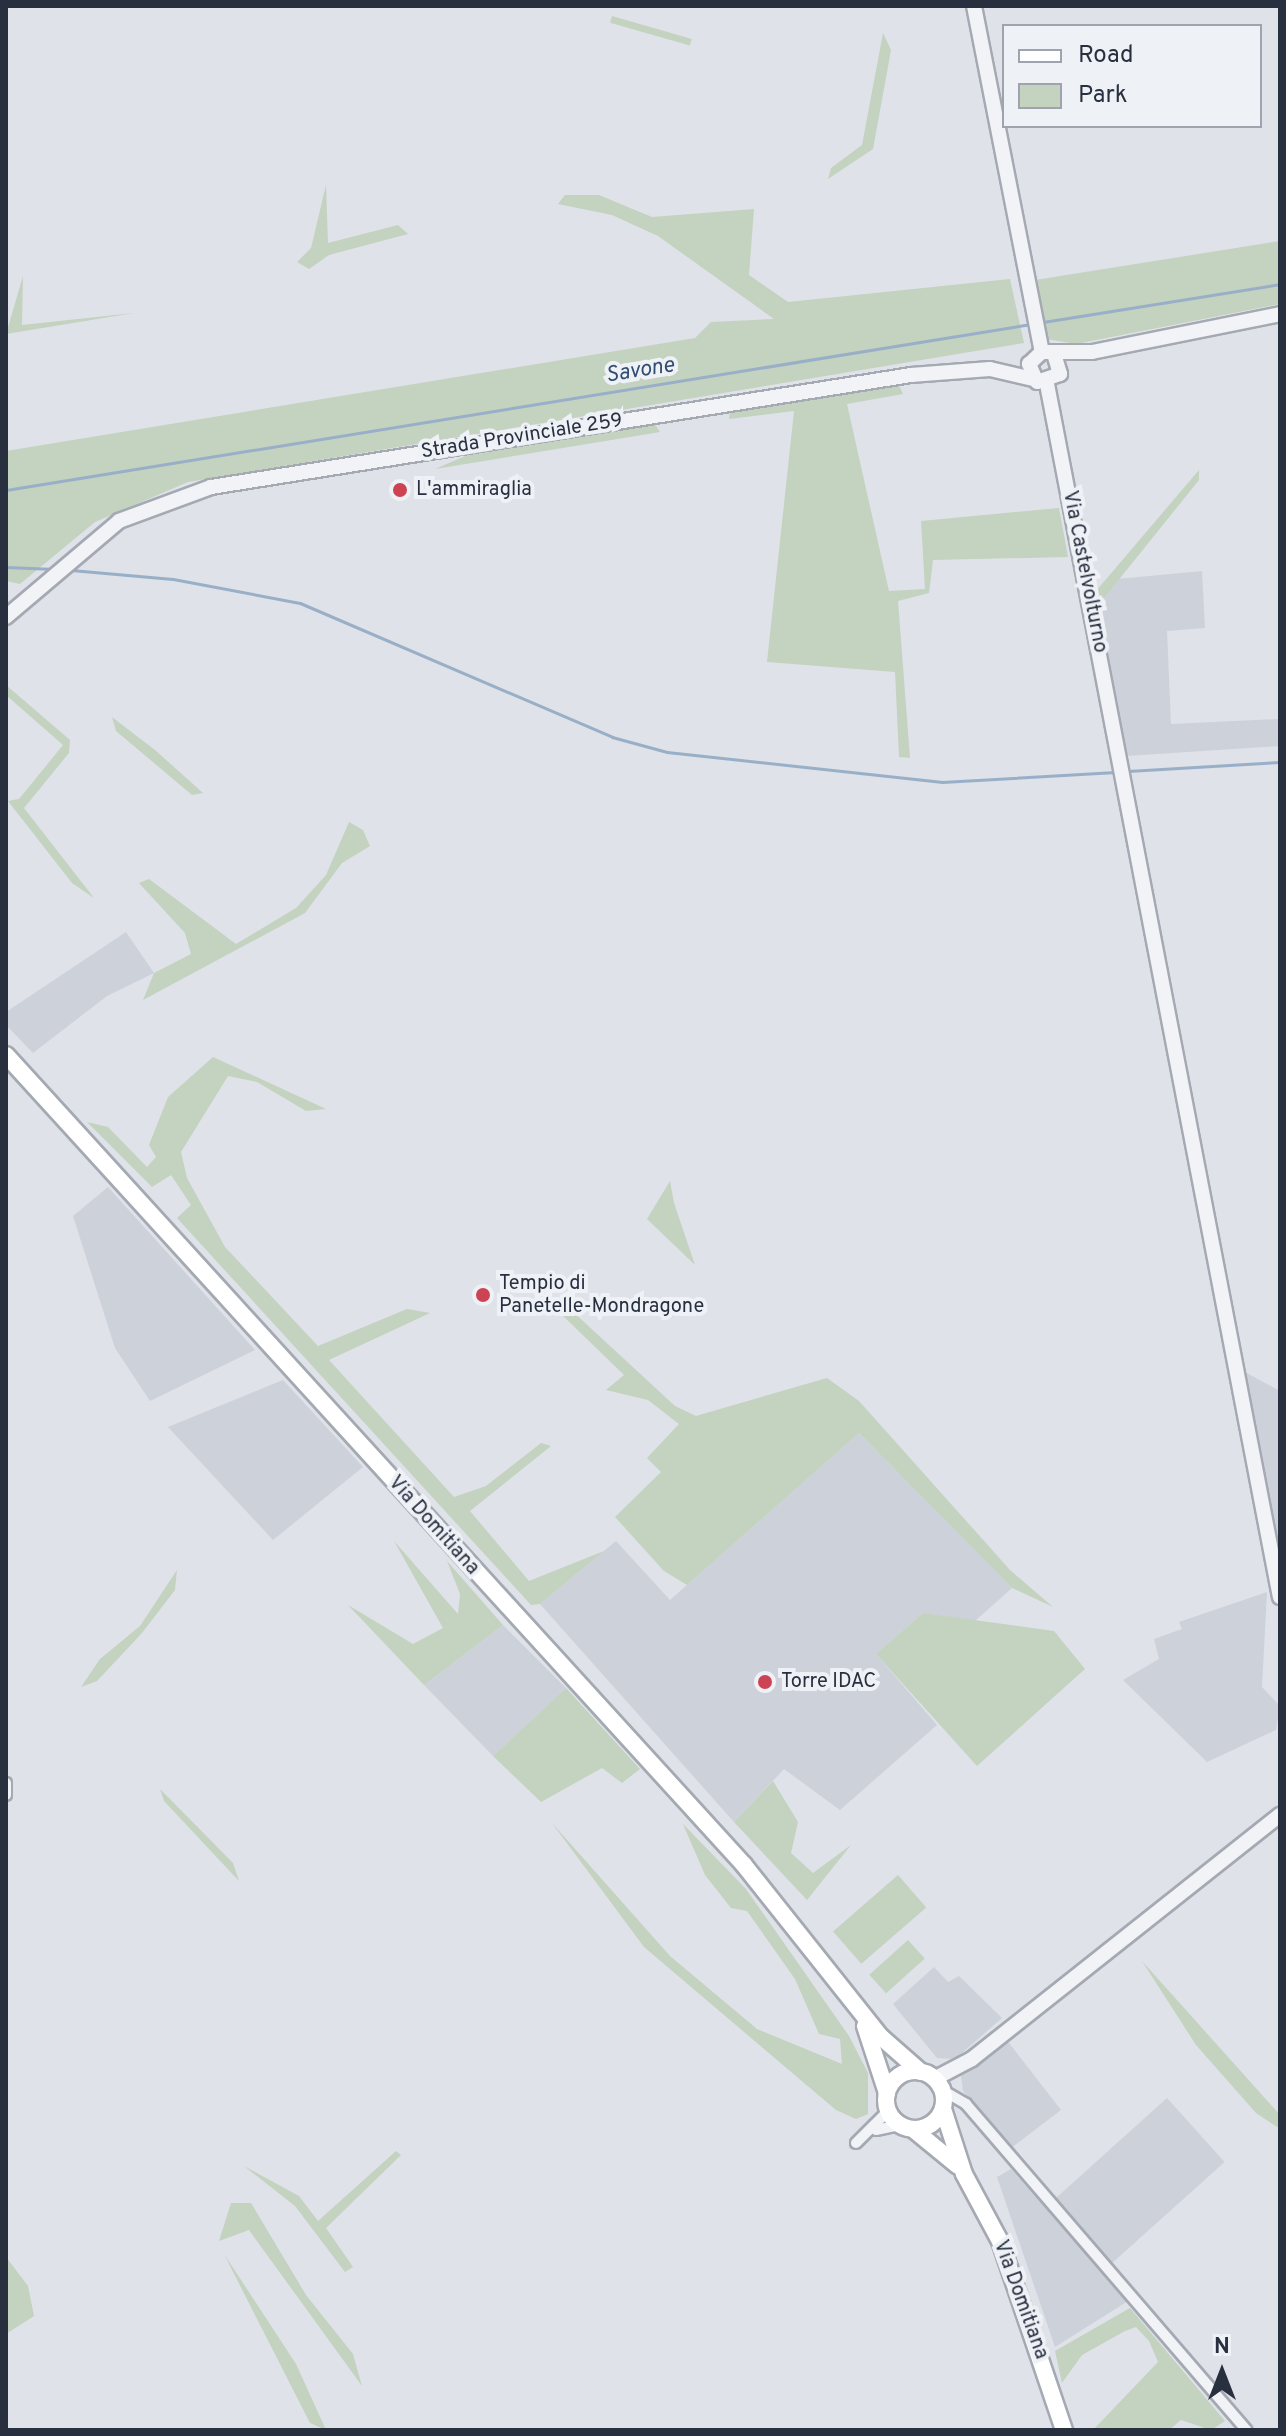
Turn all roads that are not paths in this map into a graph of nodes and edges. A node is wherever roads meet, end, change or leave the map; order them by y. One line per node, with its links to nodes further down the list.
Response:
1 (974, 6): 3 (street)
2 (1280, 314): 4 (street, Strada Provinciale 259)
3 (1041, 352): 4 (street, Strada Provinciale 259); 5 (street, Strada Provinciale 259); 6 (street); 7 (street)
4 (1092, 352): 6 (street, Strada Provinciale 259)
5 (990, 369): 7 (street, Strada Provinciale 259); 8 (street, Strada Provinciale 259)
6 (1060, 374): 7 (street, Strada Provinciale 259)
7 (1040, 381): 10 (street, Via Castelvolturno)
8 (6, 617)
9 (6, 1055): 14 (main road, Via Domitiana)
10 (1280, 1597)
11 (6, 1783): 12 (street)
12 (6, 1795)
13 (1280, 1815): 15 (street)
14 (854, 2003): 15 (main road, Via Domitiana); 16 (main road, Via Domitiana)
15 (932, 2080): 16 (main road); 17 (main road, Via Domitiana); 24 (street)
16 (887, 2093): 18 (main road, Via Domitiana)
17 (943, 2109): 19 (main road); 22 (main road, Via Domitiana)
18 (888, 2111): 19 (main road, Via Domitiana); 20 (street)
19 (906, 2127): 20 (street); 22 (main road, Via Domitiana)
20 (870, 2133): 21 (street)
21 (856, 2143)
22 (964, 2174): 23 (main road, Via Domitiana)
23 (1064, 2430)
24 (1246, 2430)

